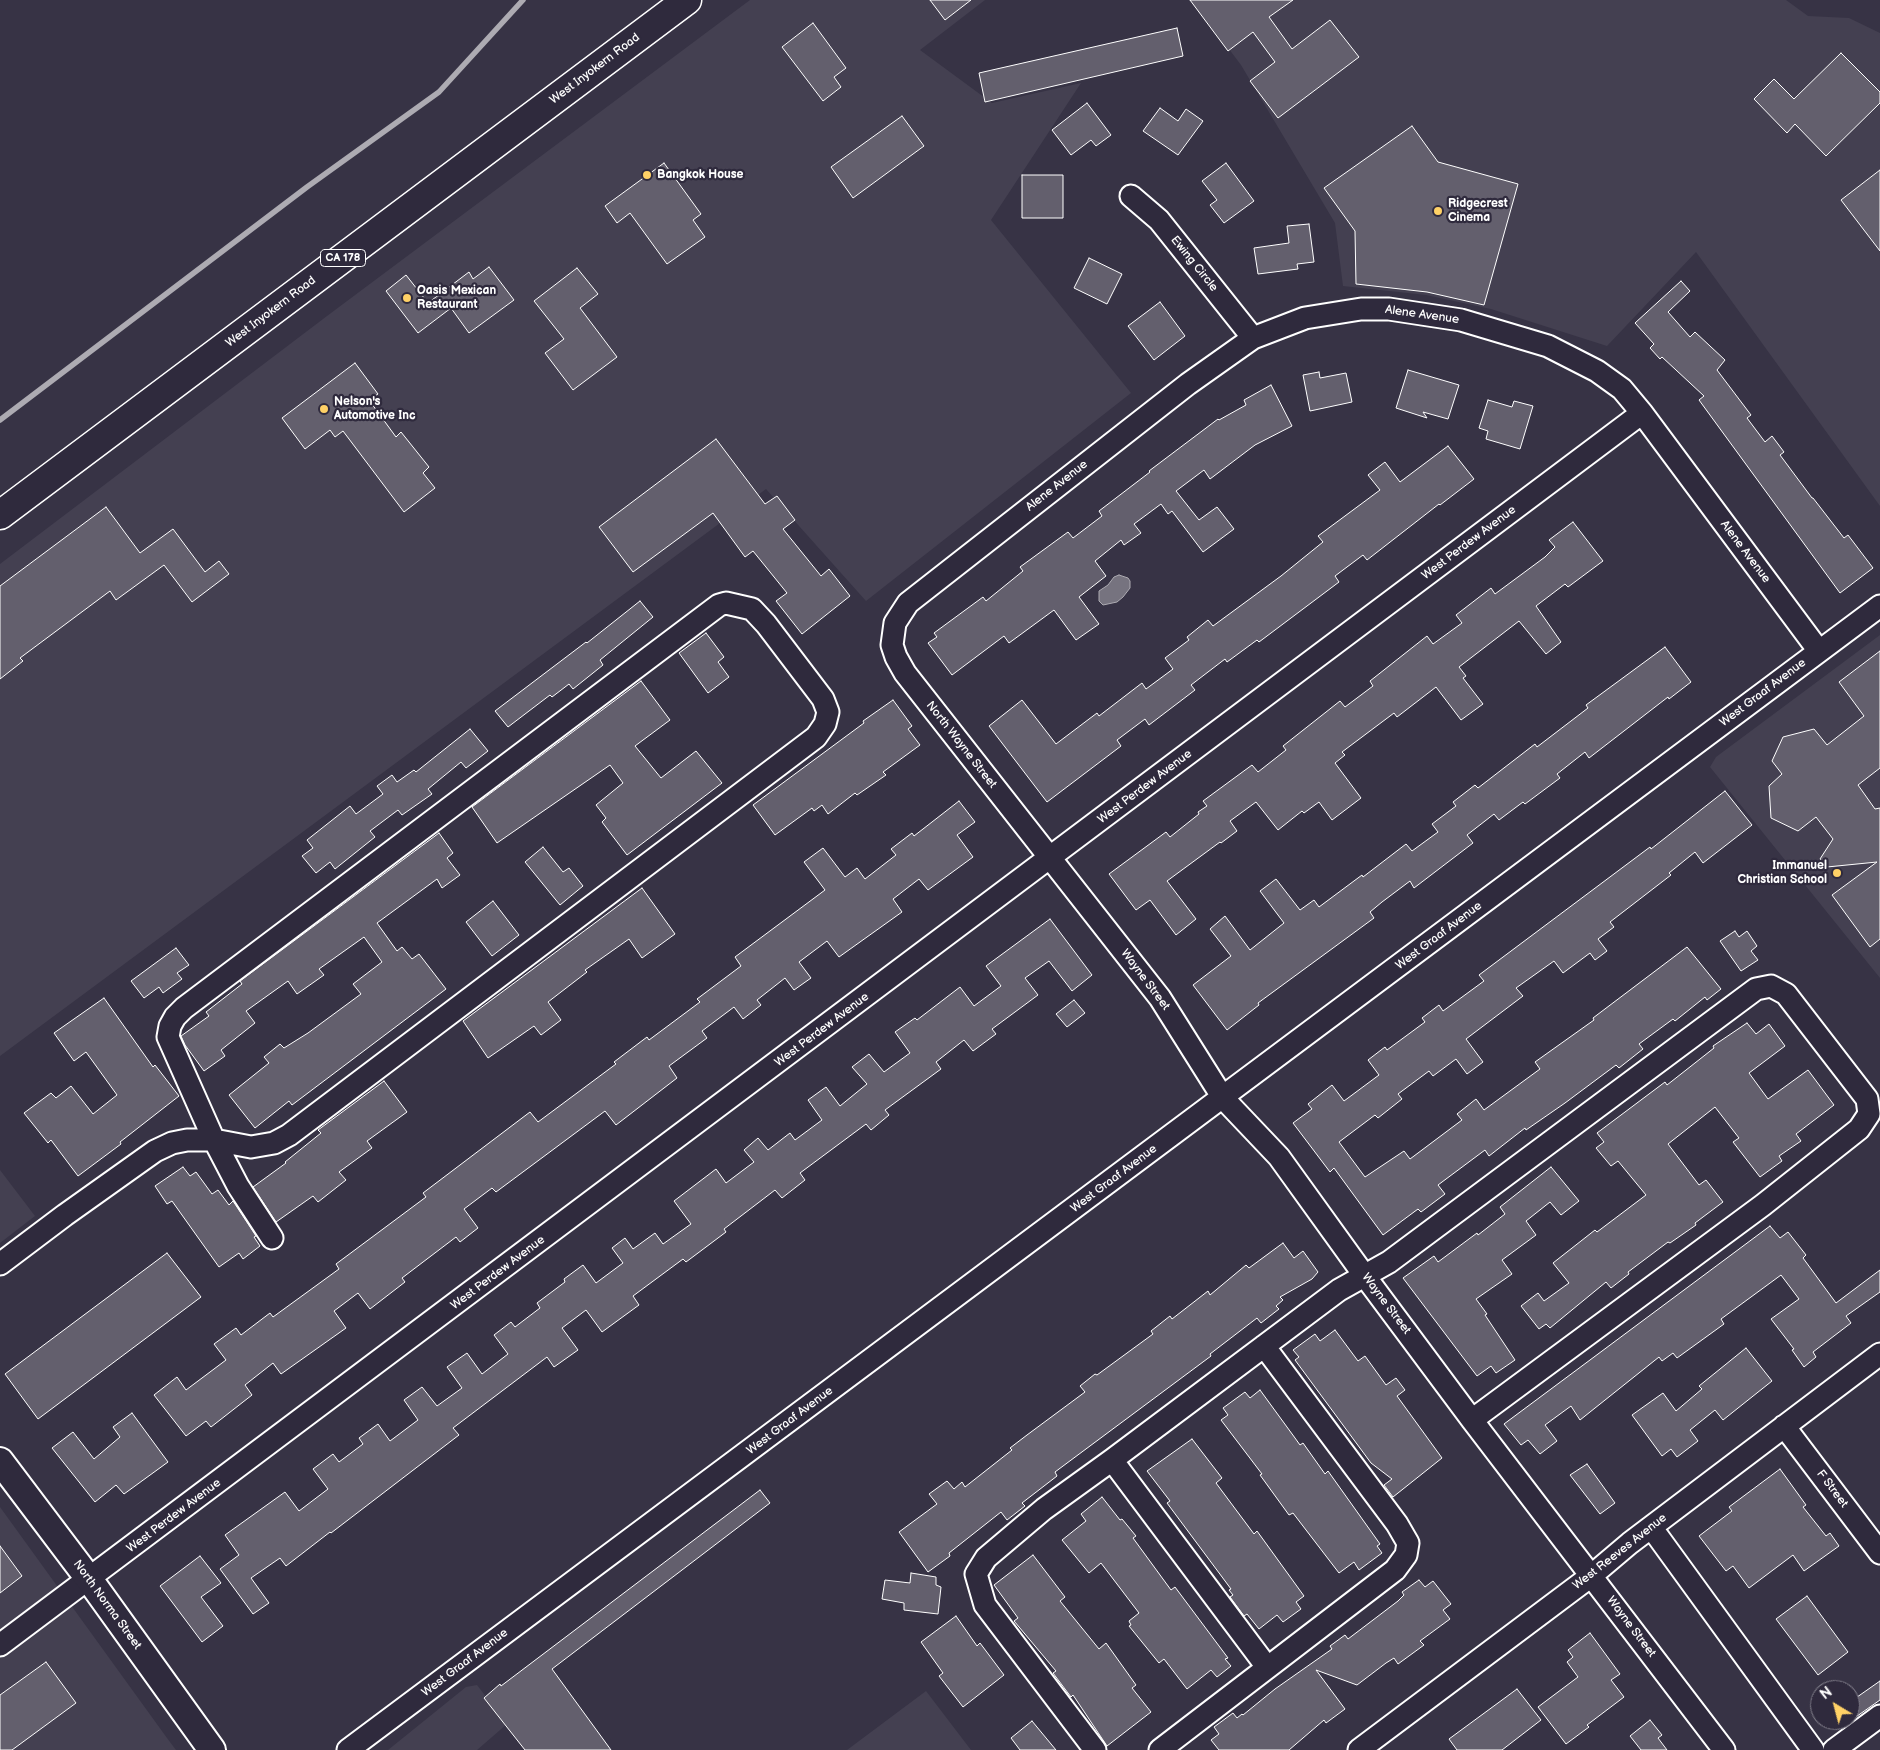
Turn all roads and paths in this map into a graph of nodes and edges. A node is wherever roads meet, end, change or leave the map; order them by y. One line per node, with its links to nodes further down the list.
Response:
1 (687, 0): 5 (main road, West Inyokern Road / CA 178)
2 (1130, 196): 3 (street, Ewing Circle)
3 (1253, 338): 4 (street, Alene Avenue); 7 (street, Alene Avenue)
4 (1642, 413): 8 (street, Alene Avenue); 9 (street, West Perdew Avenue)
5 (0, 515)
6 (1880, 606): 8 (street, West Graaf Avenue)
7 (895, 623): 9 (street, North Wayne Street)
8 (1819, 651): 10 (street, West Graaf Avenue)
9 (1050, 858): 10 (street, Wayne Street); 24 (street, West Perdew Avenue)
10 (1223, 1098): 14 (street, Wayne Street); 29 (street, West Graaf Avenue)
11 (214, 1140): 11 (street); 12 (street); 13 (street)
12 (272, 1238)
13 (0, 1264)
14 (1364, 1275): 15 (street); 17 (street, Wayne Street); 17 (street)
15 (1264, 1346): 19 (street); 26 (street)
16 (1880, 1354): 18 (street, West Reeves Avenue)
17 (1472, 1420): 23 (street, Wayne Street)
18 (1784, 1426): 21 (street, West Reeves Avenue); 22 (street, F Street)
19 (1112, 1460): 26 (street); 30 (street)
20 (0, 1461): 24 (street, North Norma Street)
21 (1651, 1527): 23 (street, West Reeves Avenue); 34 (street)
22 (1880, 1553)
23 (1591, 1576): 32 (street, West Reeves Avenue); 33 (street, Wayne Street)
24 (89, 1579): 25 (street, West Perdew Avenue); 28 (street, North Norma Street)
25 (0, 1645)
26 (1267, 1667): 31 (street)
27 (1880, 1716): 35 (street)
28 (212, 1750)
29 (348, 1750)
30 (1095, 1750)
31 (1160, 1750)
32 (1359, 1750)
33 (1724, 1750)
34 (1813, 1750)
35 (1834, 1750)

